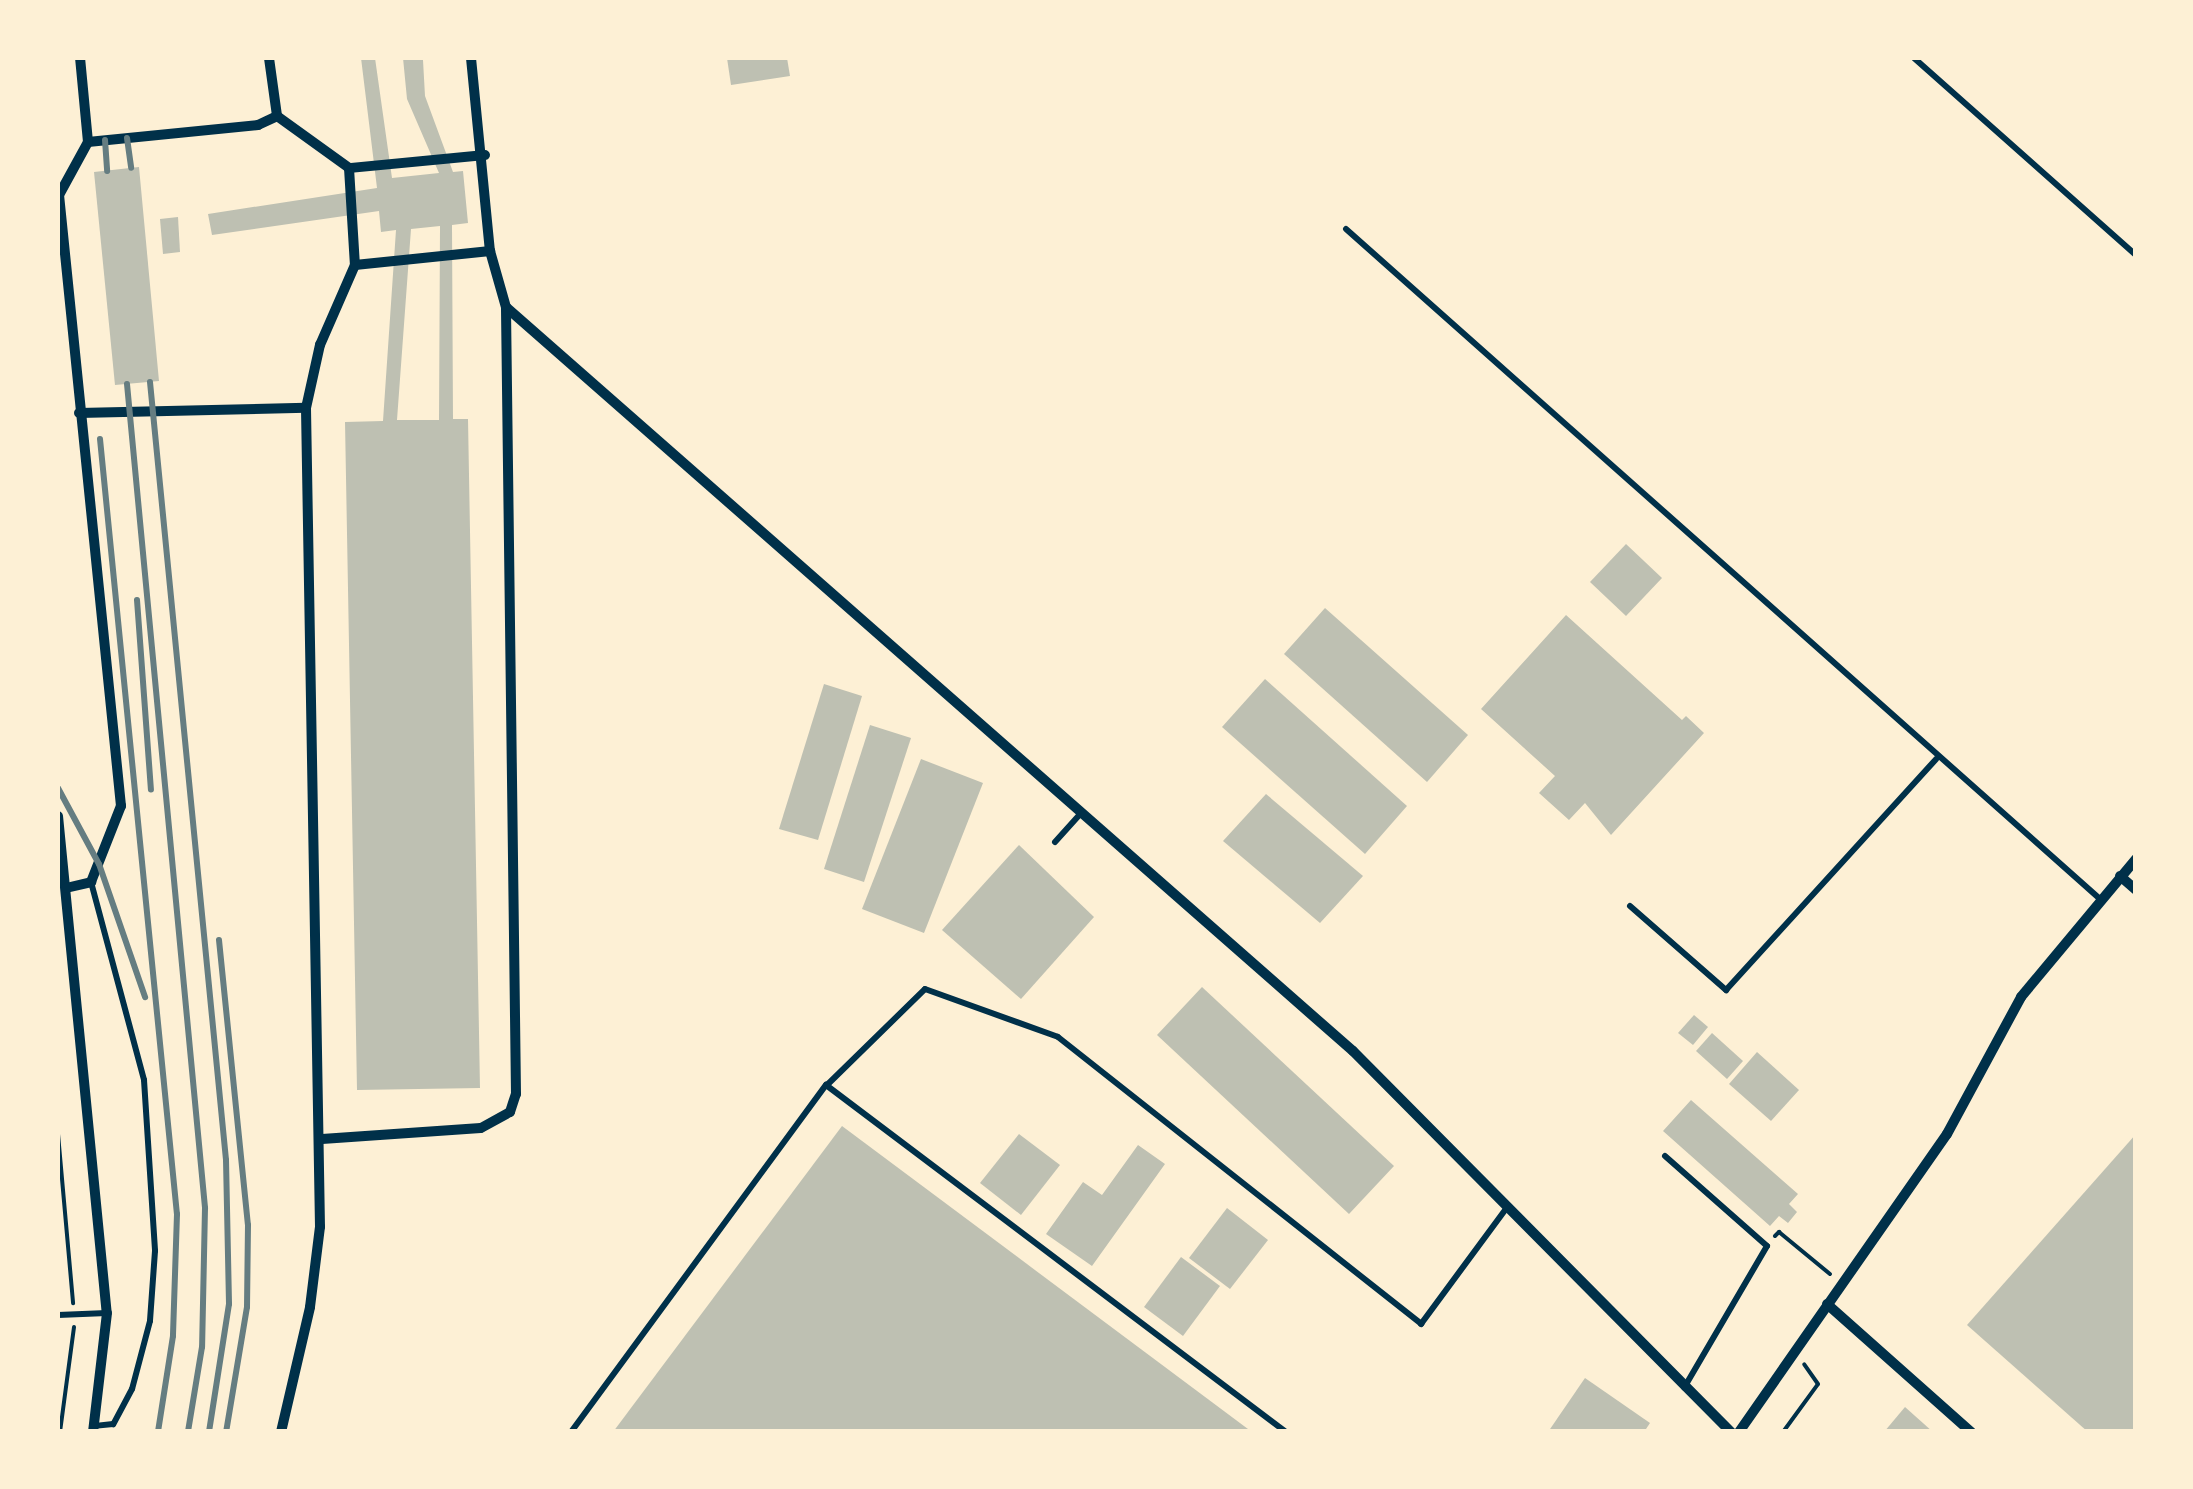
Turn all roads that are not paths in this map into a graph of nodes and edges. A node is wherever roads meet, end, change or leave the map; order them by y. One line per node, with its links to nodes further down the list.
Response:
1 (80, 58): 6 (street)
2 (269, 58): 5 (street)
3 (470, 58): 7 (street)
4 (1914, 58): 11 (lane)
5 (278, 116): 6 (street); 8 (street)
6 (88, 142): 15 (street)
7 (485, 155): 8 (street); 10 (street)
8 (349, 168): 12 (street)
9 (1346, 229): 16 (lane)
10 (490, 251): 12 (street); 13 (street)
11 (2136, 255)
12 (355, 265): 14 (street)
13 (506, 307): 17 (street); 28 (street)
14 (306, 408): 15 (street); 28 (street)
15 (79, 413): 22 (street)
16 (1936, 759): 25 (lane); 26 (lane)
17 (1082, 812): 19 (lane); 30 (street)
18 (58, 816): 23 (street)
19 (1055, 842)
20 (2136, 859): 21 (street)
21 (2120, 876): 24 (street); 25 (street)
22 (91, 882): 23 (street); 35 (lane)
23 (66, 888): 32 (street)
24 (2136, 890)
25 (2100, 900): 31 (street)
26 (1630, 906)
27 (827, 1085): 30 (lane); 37 (lane); 38 (lane)
28 (322, 1138): 36 (street)
29 (1665, 1156): 34 (lane)
30 (1509, 1205): 34 (street)
31 (1826, 1304): 39 (street); 40 (street)
32 (107, 1313): 33 (lane); 35 (street)
33 (58, 1315)
34 (1683, 1389): 39 (street)
35 (94, 1429)
36 (281, 1432)
37 (571, 1432)
38 (1286, 1432)
39 (1735, 1432)
40 (1971, 1432)

